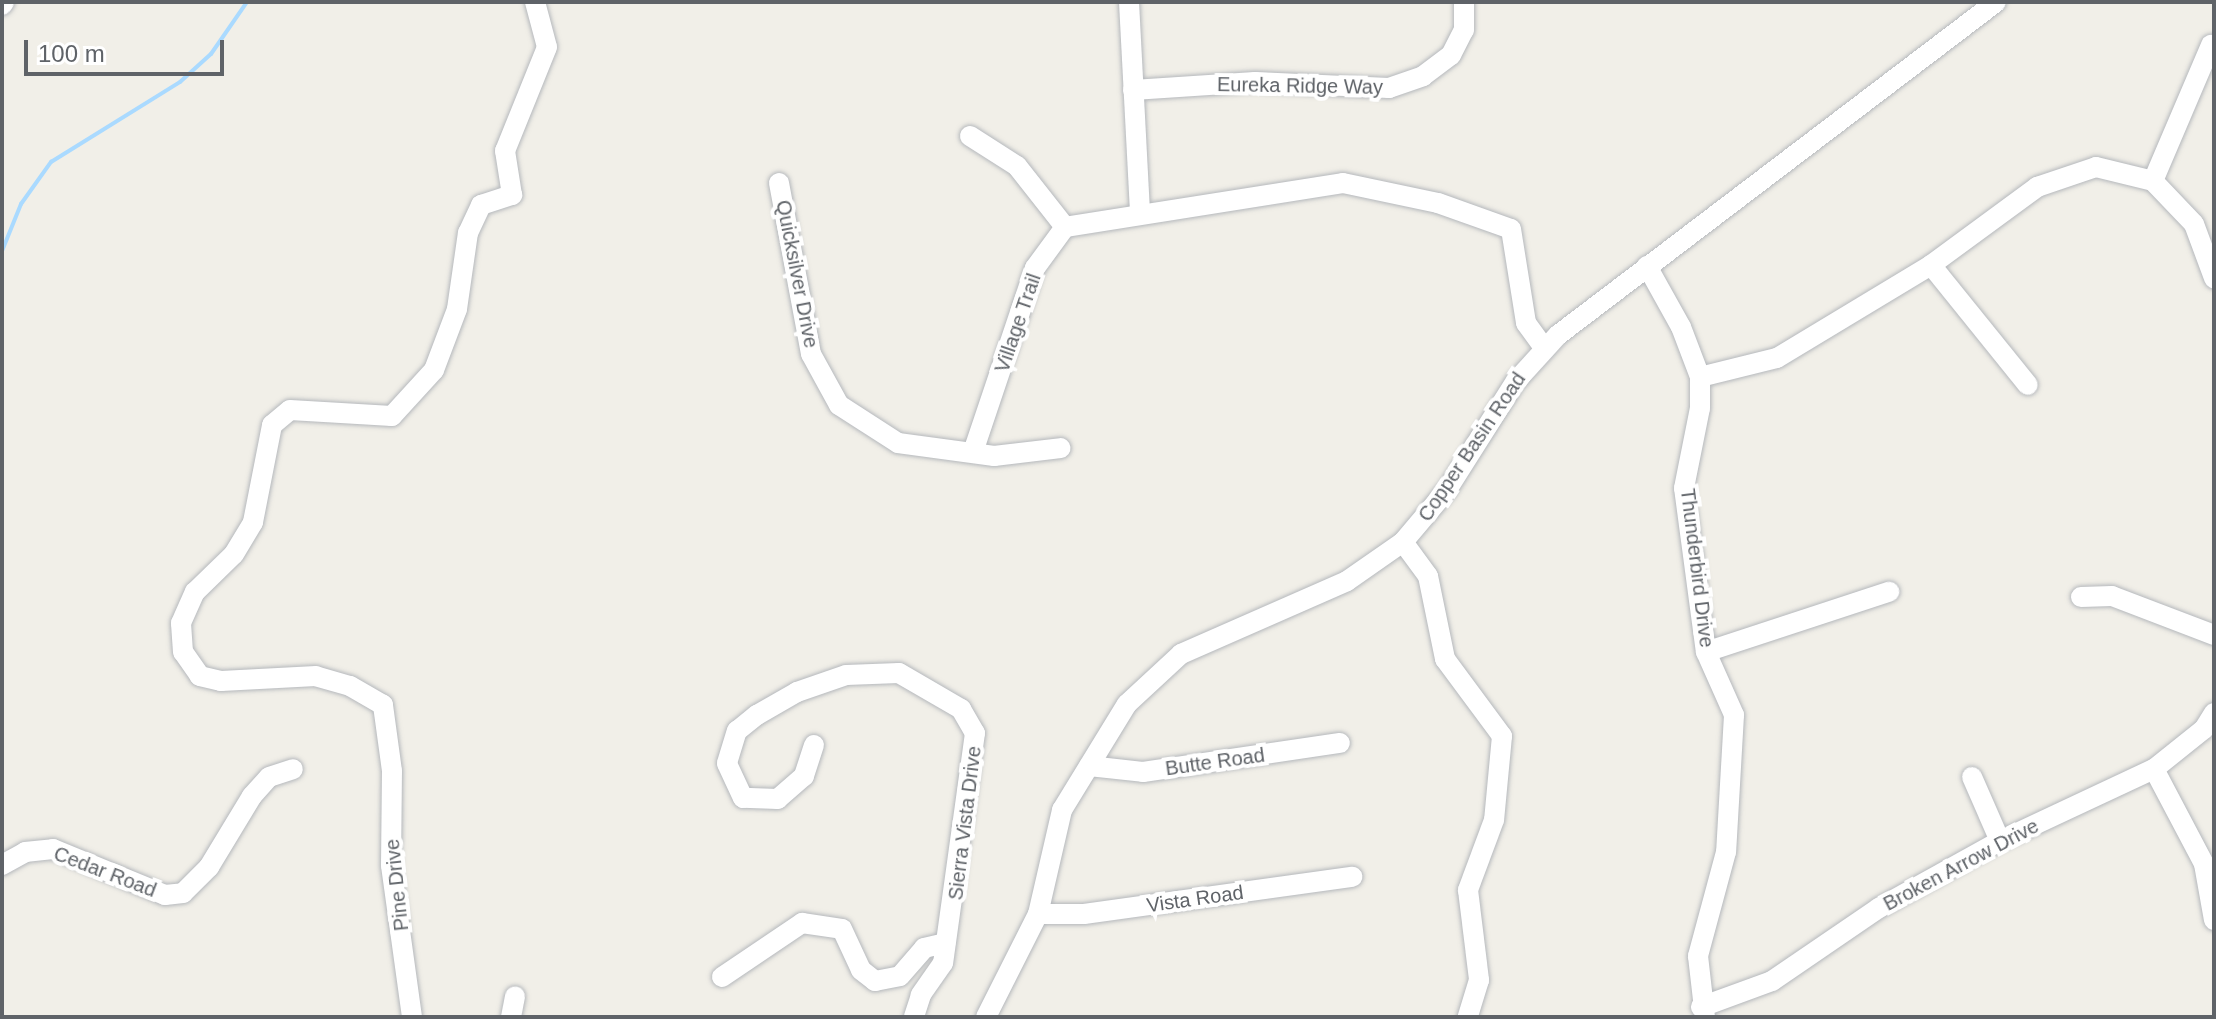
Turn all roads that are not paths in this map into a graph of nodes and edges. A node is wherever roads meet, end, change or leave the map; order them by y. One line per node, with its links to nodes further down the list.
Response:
1 (535, 2): 41 (street, Pine Drive)
2 (1129, 2): 6 (street)
3 (1464, 2): 6 (street, Eureka Ridge Way)
4 (1996, 2): 13 (street, Copper Basin Road)
5 (2211, 45): 8 (street)
6 (1133, 90): 10 (street)
7 (970, 136): 11 (street)
8 (2153, 181): 12 (street); 14 (street)
9 (779, 183): 19 (street, Quicksilver Drive)
10 (1140, 213): 11 (street); 15 (street)
11 (1065, 227): 19 (street, Village Trail)
12 (1931, 265): 16 (street); 17 (street)
13 (1647, 266): 15 (street, Copper Basin Road); 16 (street, Thunderbird Drive)
14 (2214, 278)
15 (1545, 349): 20 (street, Copper Basin Road)
16 (1700, 377): 24 (street, Thunderbird Drive)
17 (2028, 385)
18 (1061, 448): 19 (street, Quicksilver Drive)
19 (973, 452)
20 (1403, 542): 28 (street, Copper Basin Road); 45 (street)
21 (1889, 592): 24 (street)
22 (2081, 597): 23 (street)
23 (2214, 635)
24 (1706, 652): 40 (street, Thunderbird Drive)
25 (2214, 713): 30 (street, Broken Arrow Drive)
26 (1340, 743): 28 (street, Butte Road)
27 (814, 745): 37 (street, Sierra Vista Drive)
28 (1089, 766): 35 (street, Copper Basin Road)
29 (293, 769): 33 (street, Cedar Road)
30 (2154, 769): 32 (street, Broken Arrow Drive); 36 (street)
31 (1972, 777): 32 (street)
32 (2000, 841): 40 (street, Broken Arrow Drive)
33 (2, 865)
34 (1352, 877): 35 (street, Vista Road)
35 (1038, 914): 44 (street, Copper Basin Road)
36 (2214, 920)
37 (945, 943): 38 (street); 43 (street, Sierra Vista Drive)
38 (722, 977)
39 (515, 996): 42 (street)
40 (1703, 1012)
41 (412, 1017)
42 (511, 1017)
43 (914, 1017)
44 (986, 1017)
45 (1468, 1017)

